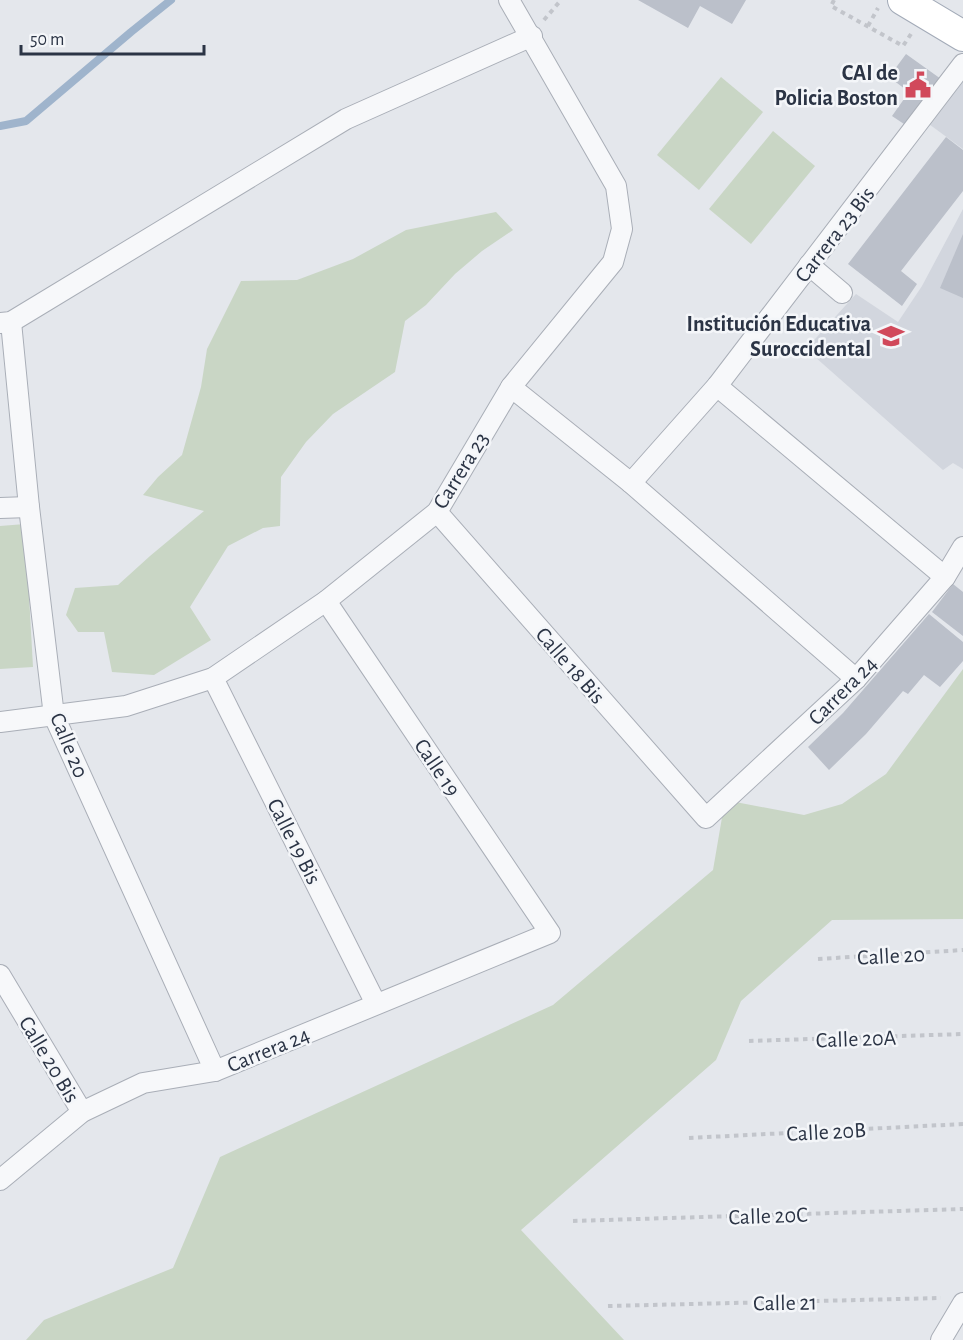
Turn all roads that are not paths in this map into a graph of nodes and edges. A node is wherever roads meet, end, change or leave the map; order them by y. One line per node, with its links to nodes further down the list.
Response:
1 (509, 0): 3 (street, Carrera 23)
2 (903, 0): 4 (main road)
3 (531, 36): 8 (street); 10 (street, Carrera 23)
4 (963, 36)
5 (963, 64): 6 (street, Carrera 23 Bis)
6 (809, 265): 7 (street); 9 (street, Carrera 23 Bis)
7 (842, 293)
8 (6, 322): 12 (street, Calle 20)
9 (717, 386): 11 (street, Carrera 23 Bis); 16 (street)
10 (511, 387): 11 (street); 14 (street, Carrera 23)
11 (631, 483): 19 (street)
12 (29, 507): 13 (street); 20 (street, Calle 20)
13 (0, 508)
14 (437, 512): 17 (street, Carrera 23); 22 (street, Calle 18 Bis)
15 (963, 547): 16 (street, Carrera 24)
16 (945, 577): 19 (street, Carrera 24)
17 (326, 601): 18 (street, Carrera 23); 23 (street, Calle 19)
18 (213, 678): 20 (street, Carrera 23); 25 (street, Calle 19 Bis)
19 (856, 679): 22 (street, Carrera 24)
20 (54, 716): 21 (street, Carrera 23); 26 (street, Calle 20)
21 (0, 722)
22 (706, 818)
23 (550, 933): 25 (street, Carrera 24)
24 (0, 975): 27 (street, Calle 20 Bis)
25 (376, 1004): 26 (street, Carrera 24)
26 (215, 1071): 27 (street, Carrera 24)
27 (82, 1112): 28 (street, Carrera 24)
28 (0, 1180)
29 (957, 1300): 30 (street)
30 (941, 1340)

